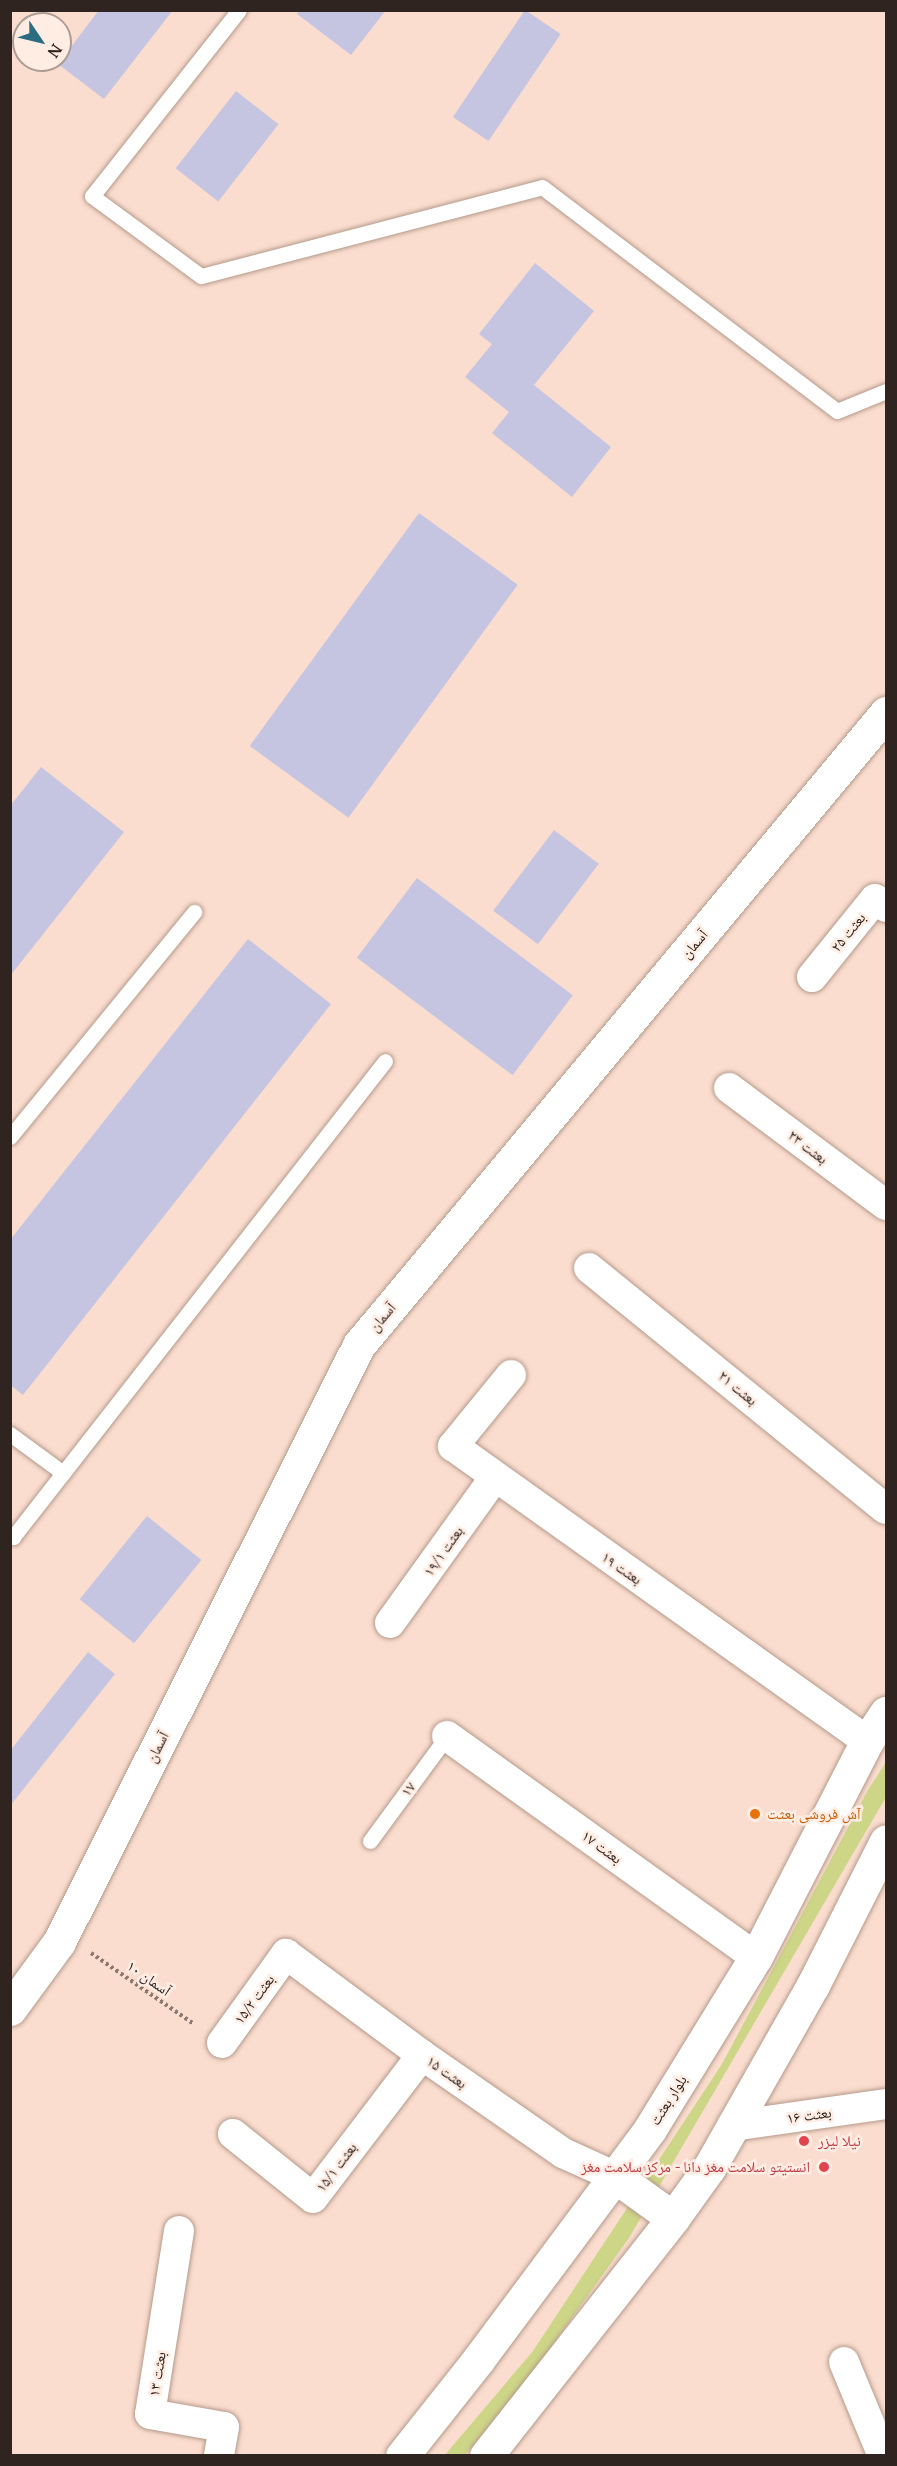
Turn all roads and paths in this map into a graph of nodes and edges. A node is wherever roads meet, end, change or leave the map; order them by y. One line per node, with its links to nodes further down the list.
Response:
1 (239, 10): 2 (lane)
2 (886, 391)
3 (886, 713): 24 (main road, آسمان)
4 (886, 908): 6 (street, ۲۵ بعثت)
5 (194, 912): 9 (lane)
6 (812, 977)
7 (385, 1061): 14 (lane)
8 (729, 1088): 10 (street, ۲۳ بعثت)
9 (10, 1137)
10 (886, 1205)
11 (589, 1268): 16 (street, ۲۱ بعثت)
12 (512, 1375): 15 (street, بعثت ۱۹)
13 (10, 1434): 14 (lane)
14 (63, 1473): 17 (lane)
15 (495, 1478): 18 (street, ۱۹/۱ بعثت); 21 (street, بعثت ۱۹)
16 (886, 1509)
17 (10, 1535)
18 (390, 1623)
19 (886, 1713): 21 (main road, بلوار بعثت)
20 (447, 1736): 22 (lane, ۱۷); 26 (street, بعثت ۱۷)
21 (867, 1741): 26 (main road, بلوار بعثت)
22 (369, 1841)
23 (886, 1841): 31 (main road)
24 (63, 1934): 27 (main road, آسمان); 28 (path, ۱۰ آسمان)
25 (286, 1954): 28 (street, ۱۵/۲ بعثت); 29 (street, بعثت ۱۵)
26 (756, 1957): 33 (main road, بلوار بعثت)
27 (10, 2009)
28 (222, 2043)
29 (422, 2055): 32 (street, ۱۵/۱ بعثت); 33 (street, بعثت ۱۵)
30 (886, 2104): 31 (street, بعثت ۱۶)
31 (732, 2126): 34 (main road)
32 (232, 2134)
33 (616, 2177): 34 (main road); 38 (main road, بلوار بعثت)
34 (673, 2218): 39 (main road)
35 (179, 2232): 37 (street, ۱۳ بعثت)
36 (844, 2362): 40 (street)
37 (219, 2456)
38 (402, 2456)
39 (486, 2456)
40 (883, 2456)

